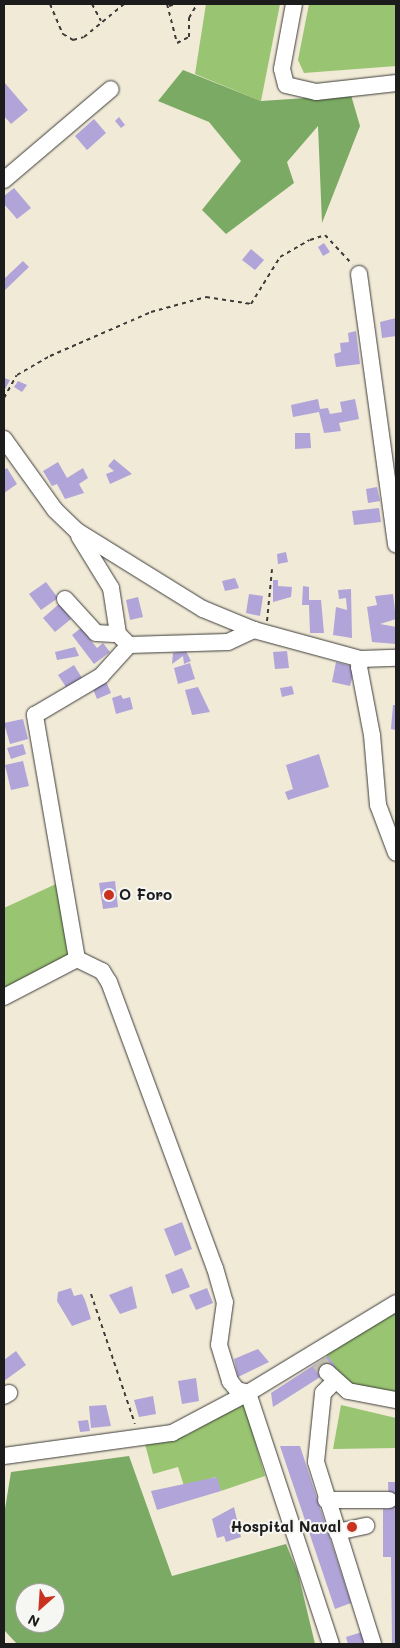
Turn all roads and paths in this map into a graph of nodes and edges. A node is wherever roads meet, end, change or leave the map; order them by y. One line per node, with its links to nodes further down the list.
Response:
1 (50, 4): 8 (path)
2 (92, 4): 8 (path)
3 (124, 4): 8 (path)
4 (176, 4): 7 (path)
5 (197, 4): 7 (path)
6 (294, 4): 9 (street)
7 (168, 5)
8 (101, 21)
9 (396, 83)
10 (112, 89): 11 (street)
11 (4, 180)
12 (359, 274): 13 (path); 15 (street)
13 (4, 398)
14 (4, 439): 16 (street)
15 (395, 521): 17 (street)
16 (77, 531): 20 (street); 21 (street)
17 (396, 544)
18 (272, 569): 20 (path)
19 (65, 599): 21 (street)
20 (260, 632): 21 (street); 23 (street)
21 (124, 639): 25 (street)
22 (396, 658): 23 (street)
23 (361, 659): 24 (street)
24 (396, 853)
25 (77, 959): 26 (street); 30 (street)
26 (4, 997)
27 (91, 1294): 32 (path)
28 (396, 1303): 29 (street)
29 (324, 1368): 30 (street); 31 (street); 34 (street)
30 (248, 1393): 32 (street); 38 (street)
31 (396, 1400)
32 (140, 1439): 33 (street)
33 (5, 1451)
34 (326, 1500): 35 (street); 37 (street)
35 (389, 1500)
36 (366, 1526): 37 (street)
37 (336, 1532): 39 (street)
38 (331, 1644)
39 (373, 1644)

